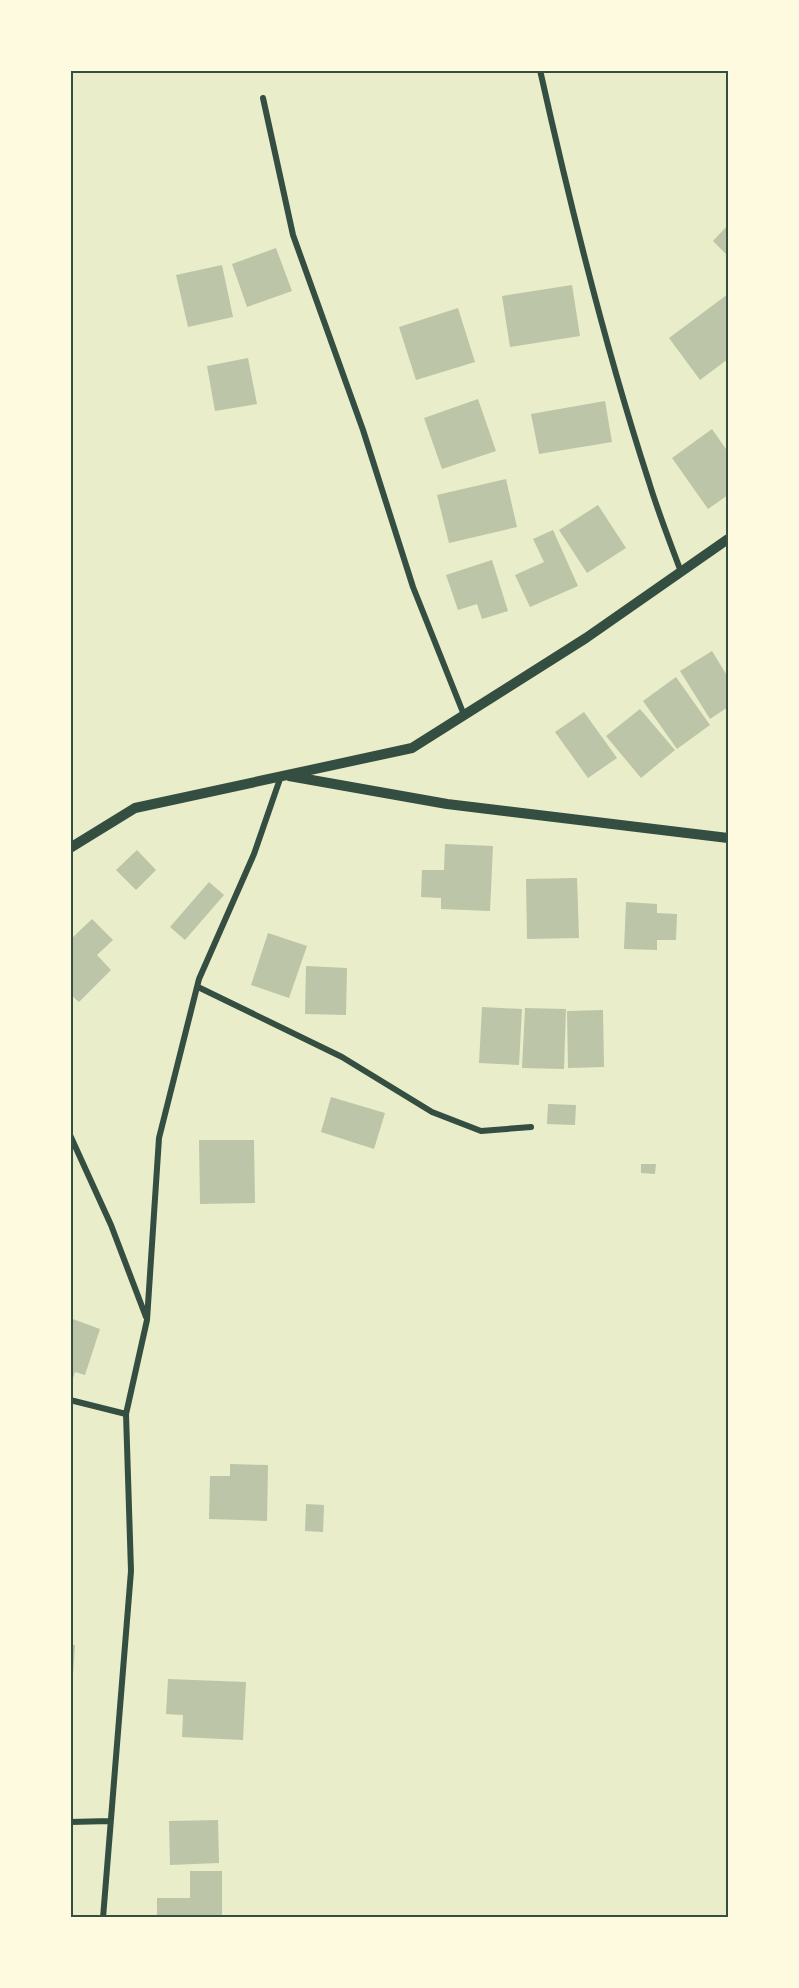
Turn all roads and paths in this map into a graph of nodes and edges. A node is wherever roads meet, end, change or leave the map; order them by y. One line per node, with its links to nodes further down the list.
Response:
1 (540, 70): 4 (street)
2 (263, 98): 5 (street)
3 (729, 539): 4 (street)
4 (681, 572): 5 (street)
5 (464, 715): 6 (street)
6 (282, 775): 7 (street); 8 (street); 9 (street)
7 (729, 838)
8 (70, 848)
9 (198, 987): 10 (street); 12 (street)
10 (531, 1127)
11 (70, 1135): 12 (street)
12 (147, 1320): 14 (street)
13 (70, 1400): 14 (street)
14 (126, 1414): 15 (street)
15 (110, 1821): 16 (street); 17 (street)
16 (70, 1822)
17 (103, 1917)

